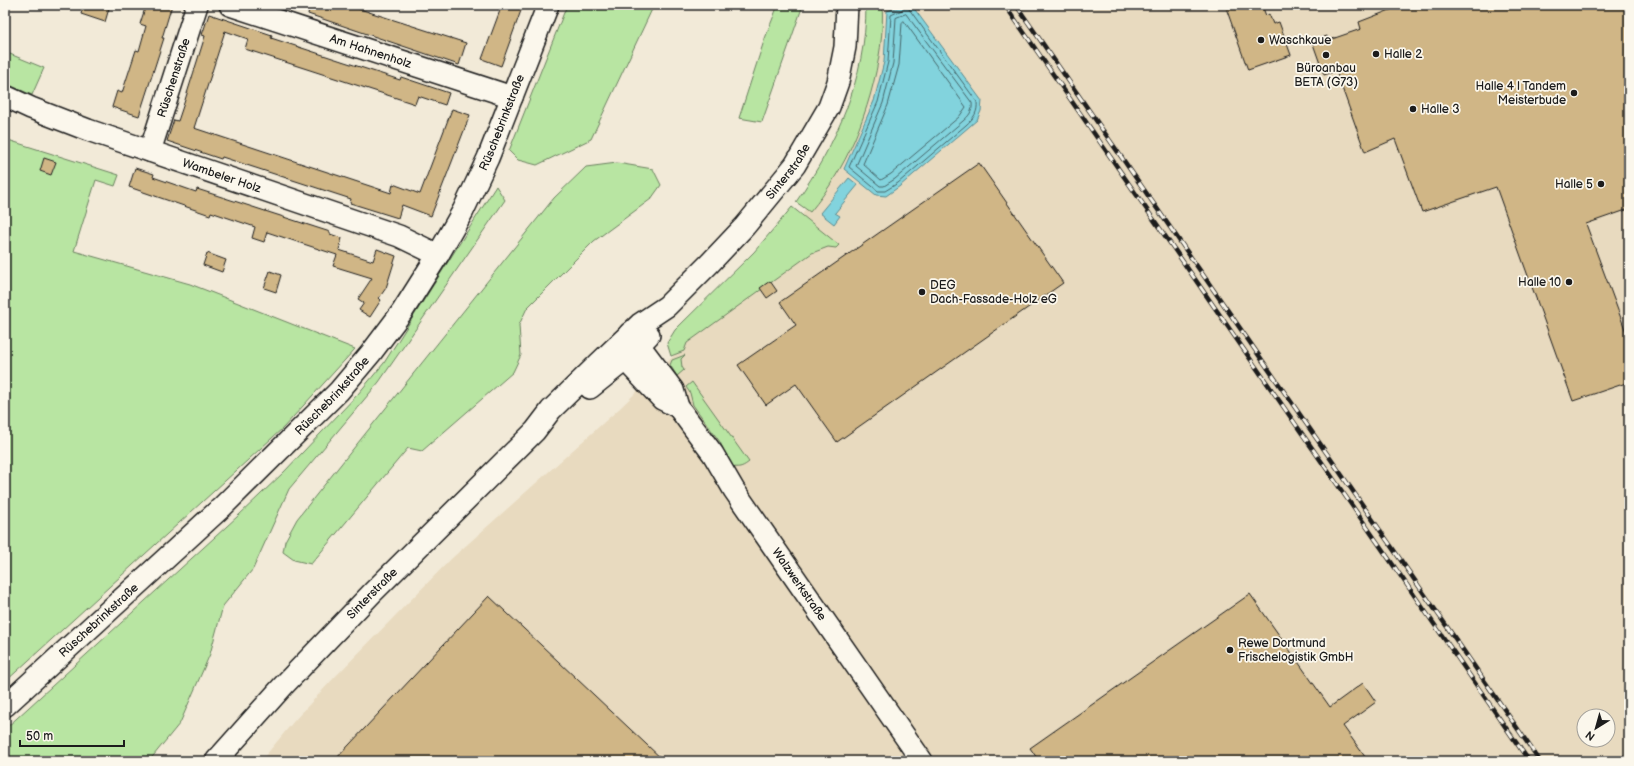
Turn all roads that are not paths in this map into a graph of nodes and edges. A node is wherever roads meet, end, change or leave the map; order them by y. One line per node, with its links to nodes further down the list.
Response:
1 (197, 5): 7 (street, Rüschenstraße)
2 (230, 5): 6 (street, Am Hahnenholz)
3 (548, 5): 6 (street, Rüschebrinkstraße)
4 (847, 5): 9 (street, Sinterstraße)
5 (5, 96): 7 (street, Wambeler Holz)
6 (512, 98): 8 (street, Rüschebrinkstraße)
7 (150, 151): 8 (street, Wambeler Holz)
8 (438, 255): 12 (street, Rüschebrinkstraße)
9 (635, 339): 10 (street, Sinterstraße); 11 (street, Walzwerkstraße)
10 (620, 354): 11 (street, Walzwerkstraße); 13 (street, Sinterstraße)
11 (678, 407): 14 (street, Walzwerkstraße)
12 (5, 706)
13 (216, 761)
14 (922, 761)

